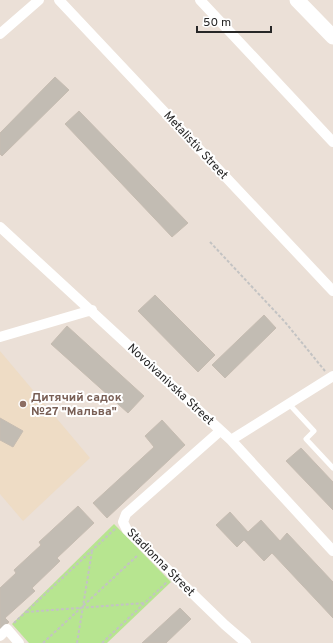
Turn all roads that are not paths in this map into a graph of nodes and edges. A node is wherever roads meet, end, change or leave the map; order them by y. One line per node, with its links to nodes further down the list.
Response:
1 (39, 0): 5 (street)
2 (59, 0): 9 (street, Metalistiv Street)
3 (200, 0): 7 (street)
4 (297, 0): 6 (main road)
5 (0, 34)
6 (333, 37)
7 (333, 142)
8 (0, 227): 10 (street, Novoivanivska Street)
9 (333, 290)
10 (92, 310): 11 (street); 14 (street, Novoivanivska Street)
11 (0, 338)
12 (332, 377): 13 (street)
13 (289, 404): 15 (street); 16 (lane)
14 (220, 431): 15 (street, Novoivanivska Street); 20 (street, Stadionna Street)
15 (231, 440): 17 (street, Novoivanivska Street)
16 (333, 468)
17 (333, 551)
18 (4, 632): 19 (street)
19 (19, 643)
20 (246, 643)

